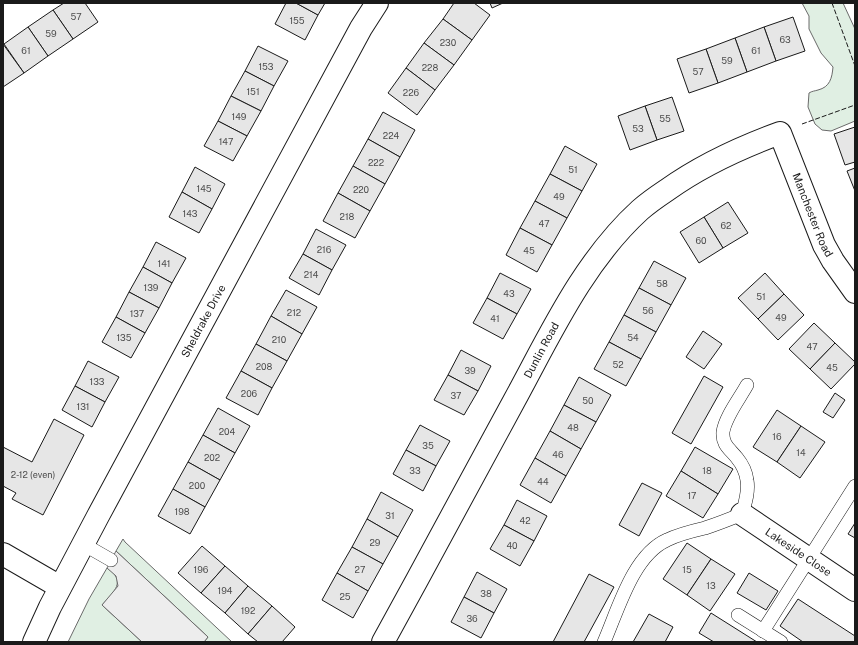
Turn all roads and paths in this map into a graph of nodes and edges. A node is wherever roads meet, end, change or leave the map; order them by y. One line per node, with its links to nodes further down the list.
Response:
1 (378, 3): 7 (street, Sheldrake Drive)
2 (780, 133): 3 (street, Manchester Road); 16 (street, Dunlin Road)
3 (855, 292)
4 (747, 385): 6 (lane)
5 (855, 486): 9 (lane)
6 (742, 514): 9 (street, Lakeside Close); 17 (lane)
7 (83, 544): 10 (lane); 11 (street, Sheldrake Drive)
8 (3, 554): 11 (street)
9 (808, 558): 12 (street, Lakeside Close); 14 (lane)
10 (111, 560)
11 (60, 587): 15 (street, Sheldrake Drive)
12 (855, 590)
13 (738, 615): 14 (lane)
14 (763, 631): 18 (lane)
15 (34, 642)
16 (383, 642)
17 (604, 642)
18 (781, 642)

